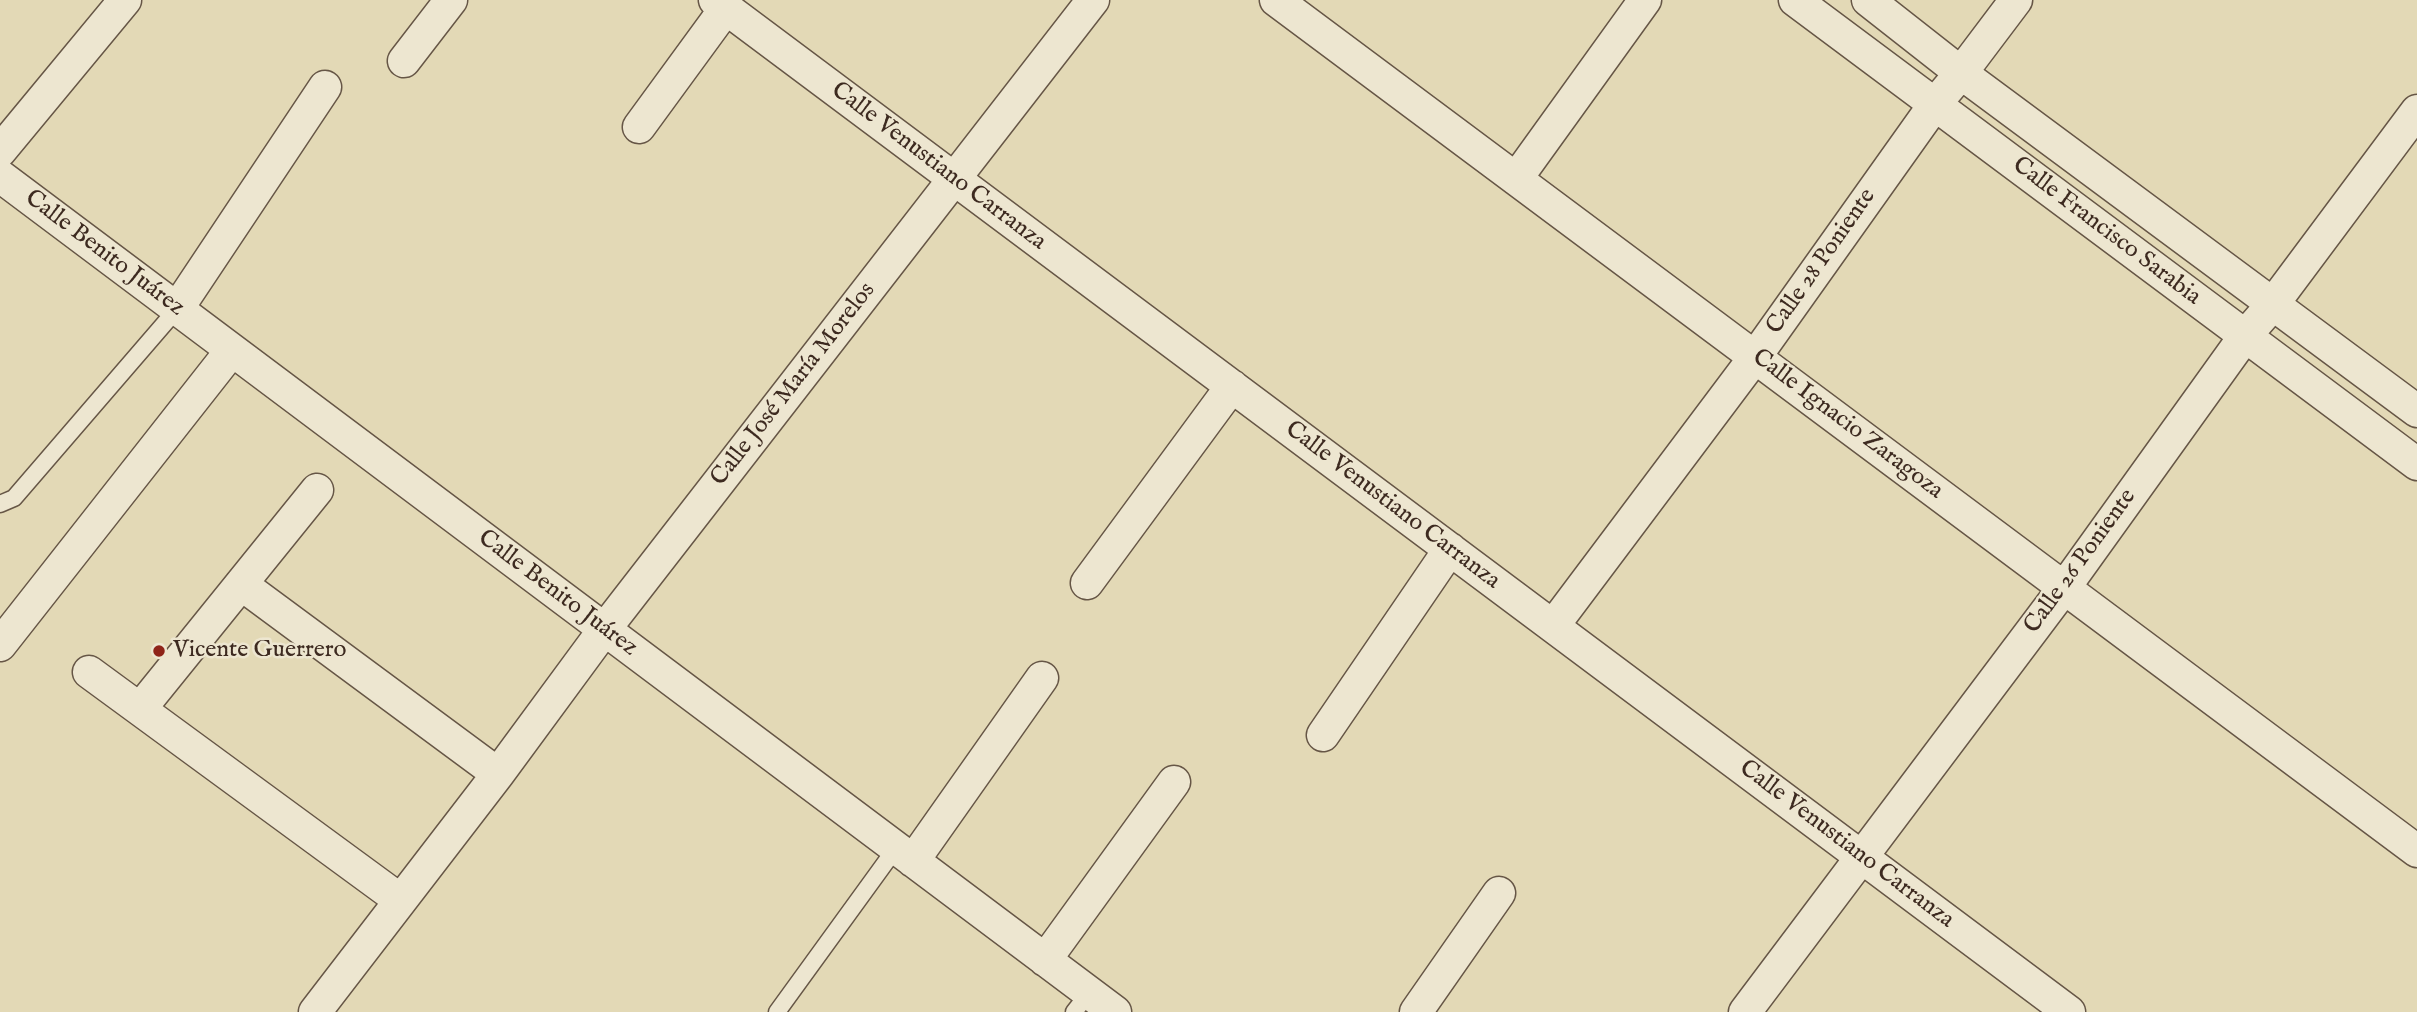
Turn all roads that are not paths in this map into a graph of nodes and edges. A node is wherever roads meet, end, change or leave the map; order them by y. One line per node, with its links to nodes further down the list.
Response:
1 (125, 0): 16 (street)
2 (451, 0): 10 (street)
3 (1093, 0): 18 (street, Calle José María Morelos)
4 (1276, 0): 19 (street, Calle Ignacio Zaragoza)
5 (1645, 0): 19 (street)
6 (1795, 0): 13 (street, Calle Francisco Sarabia)
7 (1868, 0): 11 (street, Calle Francisco Sarabia)
8 (2016, 0): 11 (street, Calle 28 Poniente)
9 (720, 4): 15 (street); 18 (street, Calle Venustiano Carranza)
10 (404, 61)
11 (1961, 73): 13 (street, Calle 28 Poniente); 20 (street, Calle Francisco Sarabia)
12 (325, 87): 21 (street)
13 (1935, 104): 22 (street, Calle Francisco Sarabia); 24 (street, Calle 28 Poniente)
14 (2417, 111): 20 (street, Calle 26 Poniente)
15 (639, 127)
16 (0, 151)
17 (0, 176): 21 (street, Calle Benito Juárez)
18 (954, 179): 25 (street, Calle Venustiano Carranza); 35 (street, Calle José María Morelos)
19 (1516, 179): 24 (street, Calle Ignacio Zaragoza)
20 (2273, 304): 22 (street, Calle 26 Poniente); 26 (street, Calle Francisco Sarabia)
21 (177, 309): 23 (street, Calle Benito Juárez); 29 (lane)
22 (2245, 336): 27 (street, Calle Francisco Sarabia); 33 (street, Calle 26 Poniente)
23 (232, 350): 35 (street, Calle Benito Juárez); 36 (street)
24 (1755, 357): 33 (street, Calle Ignacio Zaragoza); 34 (street, Calle 28 Poniente)
25 (1232, 386): 30 (street, Calle Venustiano Carranza); 31 (street)
26 (2417, 411)
27 (2417, 464)
28 (317, 490): 32 (street)
29 (0, 504)
30 (1450, 549): 34 (street, Calle Venustiano Carranza); 40 (street)
31 (1087, 583)
32 (241, 584): 39 (street); 41 (street)
33 (2064, 588): 43 (street, Calle Ignacio Zaragoza); 45 (street, Calle 26 Poniente)
34 (1553, 626): 45 (street, Calle Venustiano Carranza)
35 (604, 629): 41 (street, Calle José María Morelos); 44 (street, Calle Benito Juárez)
36 (0, 645)
37 (89, 672): 39 (street)
38 (1042, 678): 44 (street)
39 (140, 709): 47 (street)
40 (1323, 735)
41 (498, 774): 47 (street, Calle José María Morelos)
42 (1174, 782): 48 (street)
43 (2417, 850)
44 (905, 855): 48 (street, Calle Benito Juárez); 51 (lane)
45 (1861, 856): 54 (street, Calle 26 Poniente); 55 (street, Calle Venustiano Carranza)
46 (1499, 893): 53 (street)
47 (400, 900): 50 (street, Calle José María Morelos)
48 (1045, 960): 49 (street, Calle Benito Juárez)
49 (1081, 1002): 52 (street, Calle Benito Juárez)
50 (314, 1012)
51 (777, 1012)
52 (1115, 1012)
53 (1416, 1012)
54 (1745, 1012)
55 (2068, 1012)

